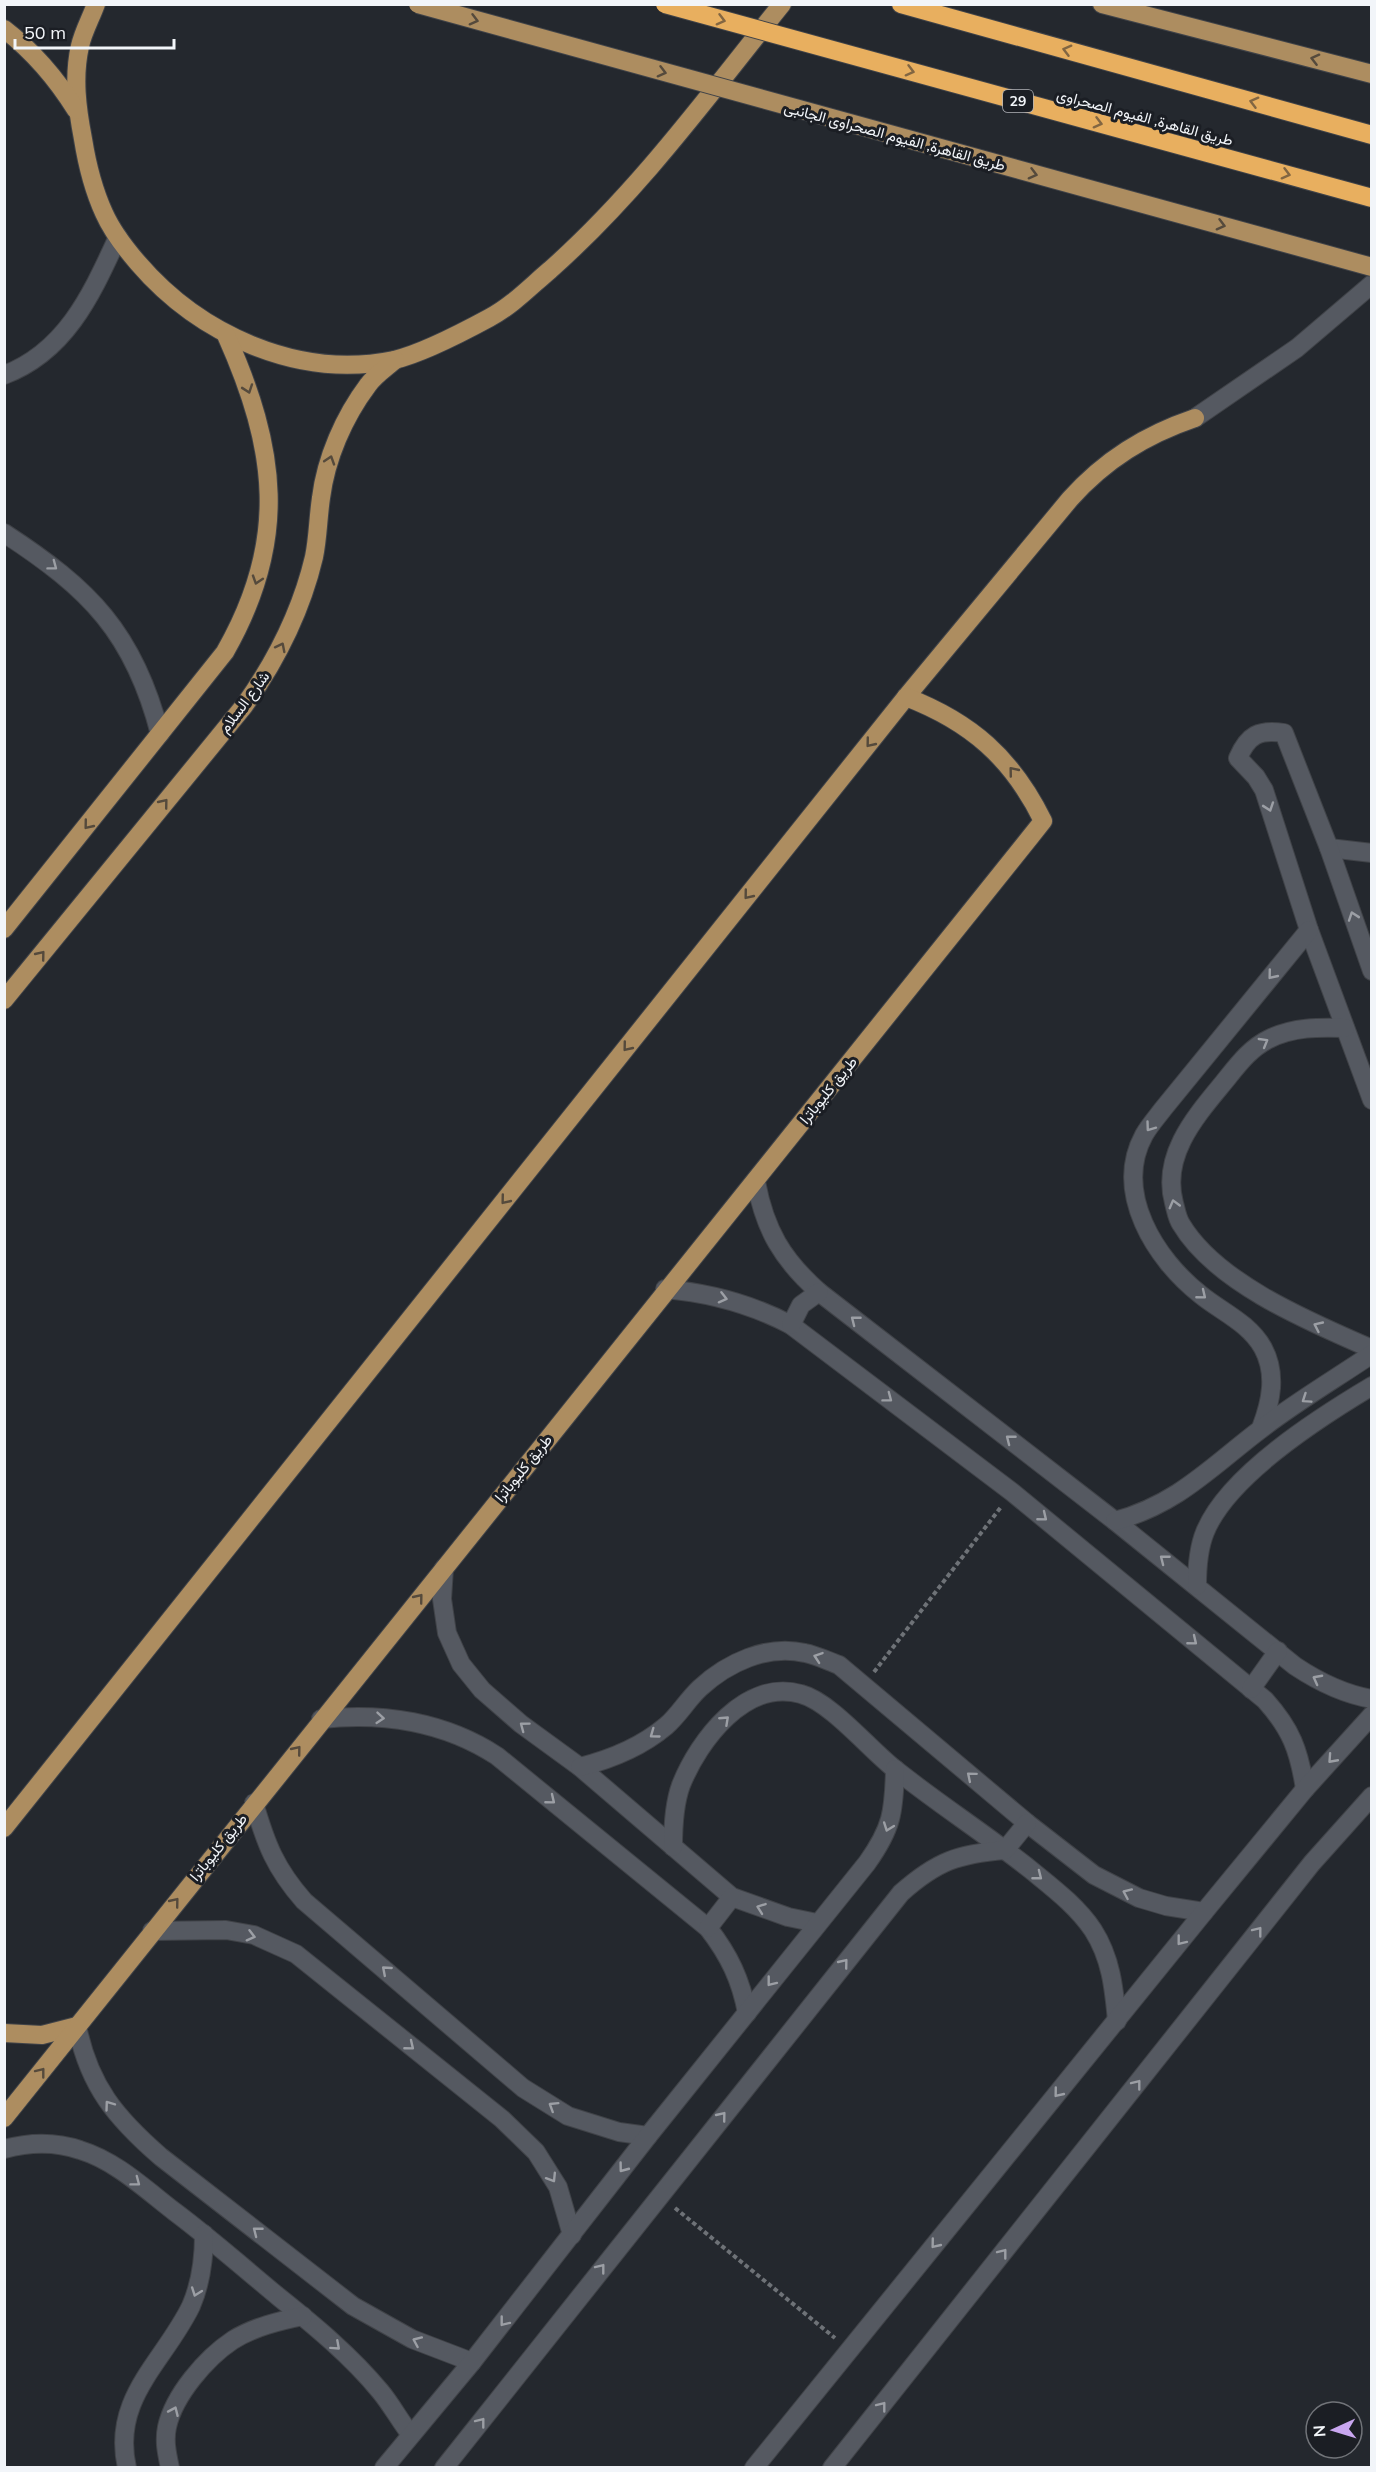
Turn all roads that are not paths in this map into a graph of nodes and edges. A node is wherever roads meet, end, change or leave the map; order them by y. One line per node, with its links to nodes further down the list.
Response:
1 (96, 4): 9 (main road)
2 (418, 4): 13 (main road, طريق القاهرة, الفيوم الصحراوى الجانبى, one-way to 13, bridge)
3 (665, 4): 11 (highway, طريق القاهرة, الفيوم الصحراوى / 29, one-way to 11, bridge)
4 (782, 4): 16 (main road)
5 (901, 4): 10 (highway, one-way to 5)
6 (1102, 4): 8 (main road, one-way to 6)
7 (4, 29): 9 (main road)
8 (1371, 74)
9 (78, 114): 12 (main road)
10 (1371, 135)
11 (1371, 198)
12 (118, 237): 15 (main road); 17 (street)
13 (1371, 267)
14 (1371, 284): 18 (street)
15 (226, 335): 16 (main road); 21 (main road, one-way to 21)
16 (395, 360): 27 (main road, شارع السلام, one-way to 16)
17 (4, 375)
18 (1195, 418): 20 (main road)
19 (4, 533): 21 (street, one-way to 21)
20 (906, 697): 30 (main road, طريق كليوباترا, one-way to 20); 54 (main road, one-way to 54)
21 (160, 734): 24 (main road, one-way to 24)
22 (1329, 848): 23 (street); 25 (street, one-way to 25); 26 (street, one-way to 22)
23 (1371, 853)
24 (4, 929)
25 (1309, 930): 28 (street); 37 (street, one-way to 37)
26 (1371, 966)
27 (4, 1000)
28 (1345, 1028): 29 (street); 34 (street, one-way to 28)
29 (1371, 1100)
30 (756, 1182): 31 (main road, طريق كليوباترا); 32 (street)
31 (665, 1290): 33 (street, one-way to 33); 41 (main road, طريق كليوباترا)
32 (819, 1292): 33 (street); 40 (street, one-way to 32)
33 (791, 1326): 44 (street, one-way to 44)
34 (1371, 1349)
35 (1371, 1354): 37 (street, one-way to 37)
36 (1371, 1386): 39 (street)
37 (1261, 1428): 38 (street)
38 (1202, 1478): 39 (street); 40 (street)
39 (1223, 1500): 42 (street)
40 (1115, 1521): 42 (street, one-way to 40)
41 (444, 1568): 47 (main road, طريق كليوباترا, one-way to 41); 48 (street, one-way to 41)
42 (1197, 1586): 43 (street)
43 (1278, 1652): 44 (street); 45 (street, one-way to 43)
44 (1251, 1689): 50 (street)
45 (1371, 1699)
46 (1371, 1715): 50 (street, one-way to 50)
47 (321, 1719): 52 (main road, طريق كليوباترا, one-way to 47); 60 (street, one-way to 60)
48 (580, 1767): 53 (street, one-way to 48); 55 (street)
49 (895, 1769): 55 (street, one-way to 49); 56 (street); 59 (street, one-way to 59)
50 (1305, 1789): 58 (street)
51 (1371, 1796): 74 (street, one-way to 51)
52 (254, 1803): 61 (main road, طريق كليوباترا, one-way to 52); 67 (street, one-way to 52)
53 (1027, 1823): 56 (street); 58 (street, one-way to 53)
54 (4, 1828)
55 (673, 1847): 57 (street)
56 (1005, 1850): 63 (street, one-way to 63); 78 (street, one-way to 56)
57 (732, 1897): 59 (street, one-way to 57); 60 (street)
58 (1204, 1912): 63 (street, one-way to 63)
59 (817, 1923): 62 (street, one-way to 62)
60 (708, 1928): 62 (street)
61 (152, 1931): 64 (main road, طريق كليوباترا); 70 (street, one-way to 70)
62 (747, 2013): 67 (street)
63 (1117, 2021): 79 (street, one-way to 79)
64 (77, 2026): 65 (main road); 66 (main road, طريق كليوباترا, one-way to 64); 72 (street, one-way to 64)
65 (4, 2032)
66 (4, 2118)
67 (648, 2136): 70 (street, one-way to 70)
68 (4, 2149): 69 (street, one-way to 69)
69 (204, 2234): 71 (street); 75 (street, one-way to 75)
70 (572, 2235): 72 (street, one-way to 72)
71 (303, 2316): 73 (street, one-way to 73); 76 (street, one-way to 71)
72 (472, 2362): 73 (street)
73 (411, 2435): 77 (street)
74 (857, 2438): 80 (street); 81 (street)
75 (127, 2468)
76 (171, 2468)
77 (384, 2468)
78 (444, 2468)
79 (754, 2468)
80 (832, 2468)
81 (846, 2468)

